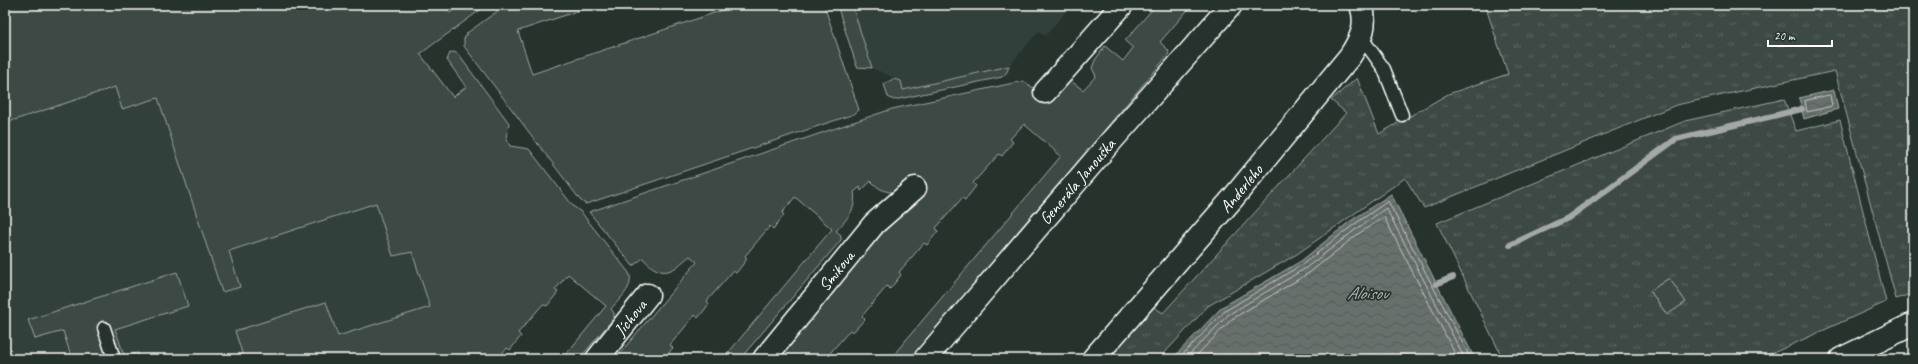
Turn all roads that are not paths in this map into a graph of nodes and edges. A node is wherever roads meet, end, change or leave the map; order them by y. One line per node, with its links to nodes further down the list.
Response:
1 (1122, 5): 5 (street)
2 (1231, 5): 15 (street, Generála Janouška)
3 (1361, 5): 4 (street, Anderleho)
4 (1362, 38): 6 (lane); 16 (street, Anderleho)
5 (1044, 92)
6 (1402, 115)
7 (915, 188): 14 (street, Smikova)
8 (648, 295): 13 (street, Jíchova)
9 (1913, 324): 11 (street)
10 (104, 328): 12 (lane)
11 (1864, 354): 17 (street)
12 (114, 359)
13 (597, 359)
14 (764, 359)
15 (925, 359)
16 (1093, 359)
17 (1841, 359)

